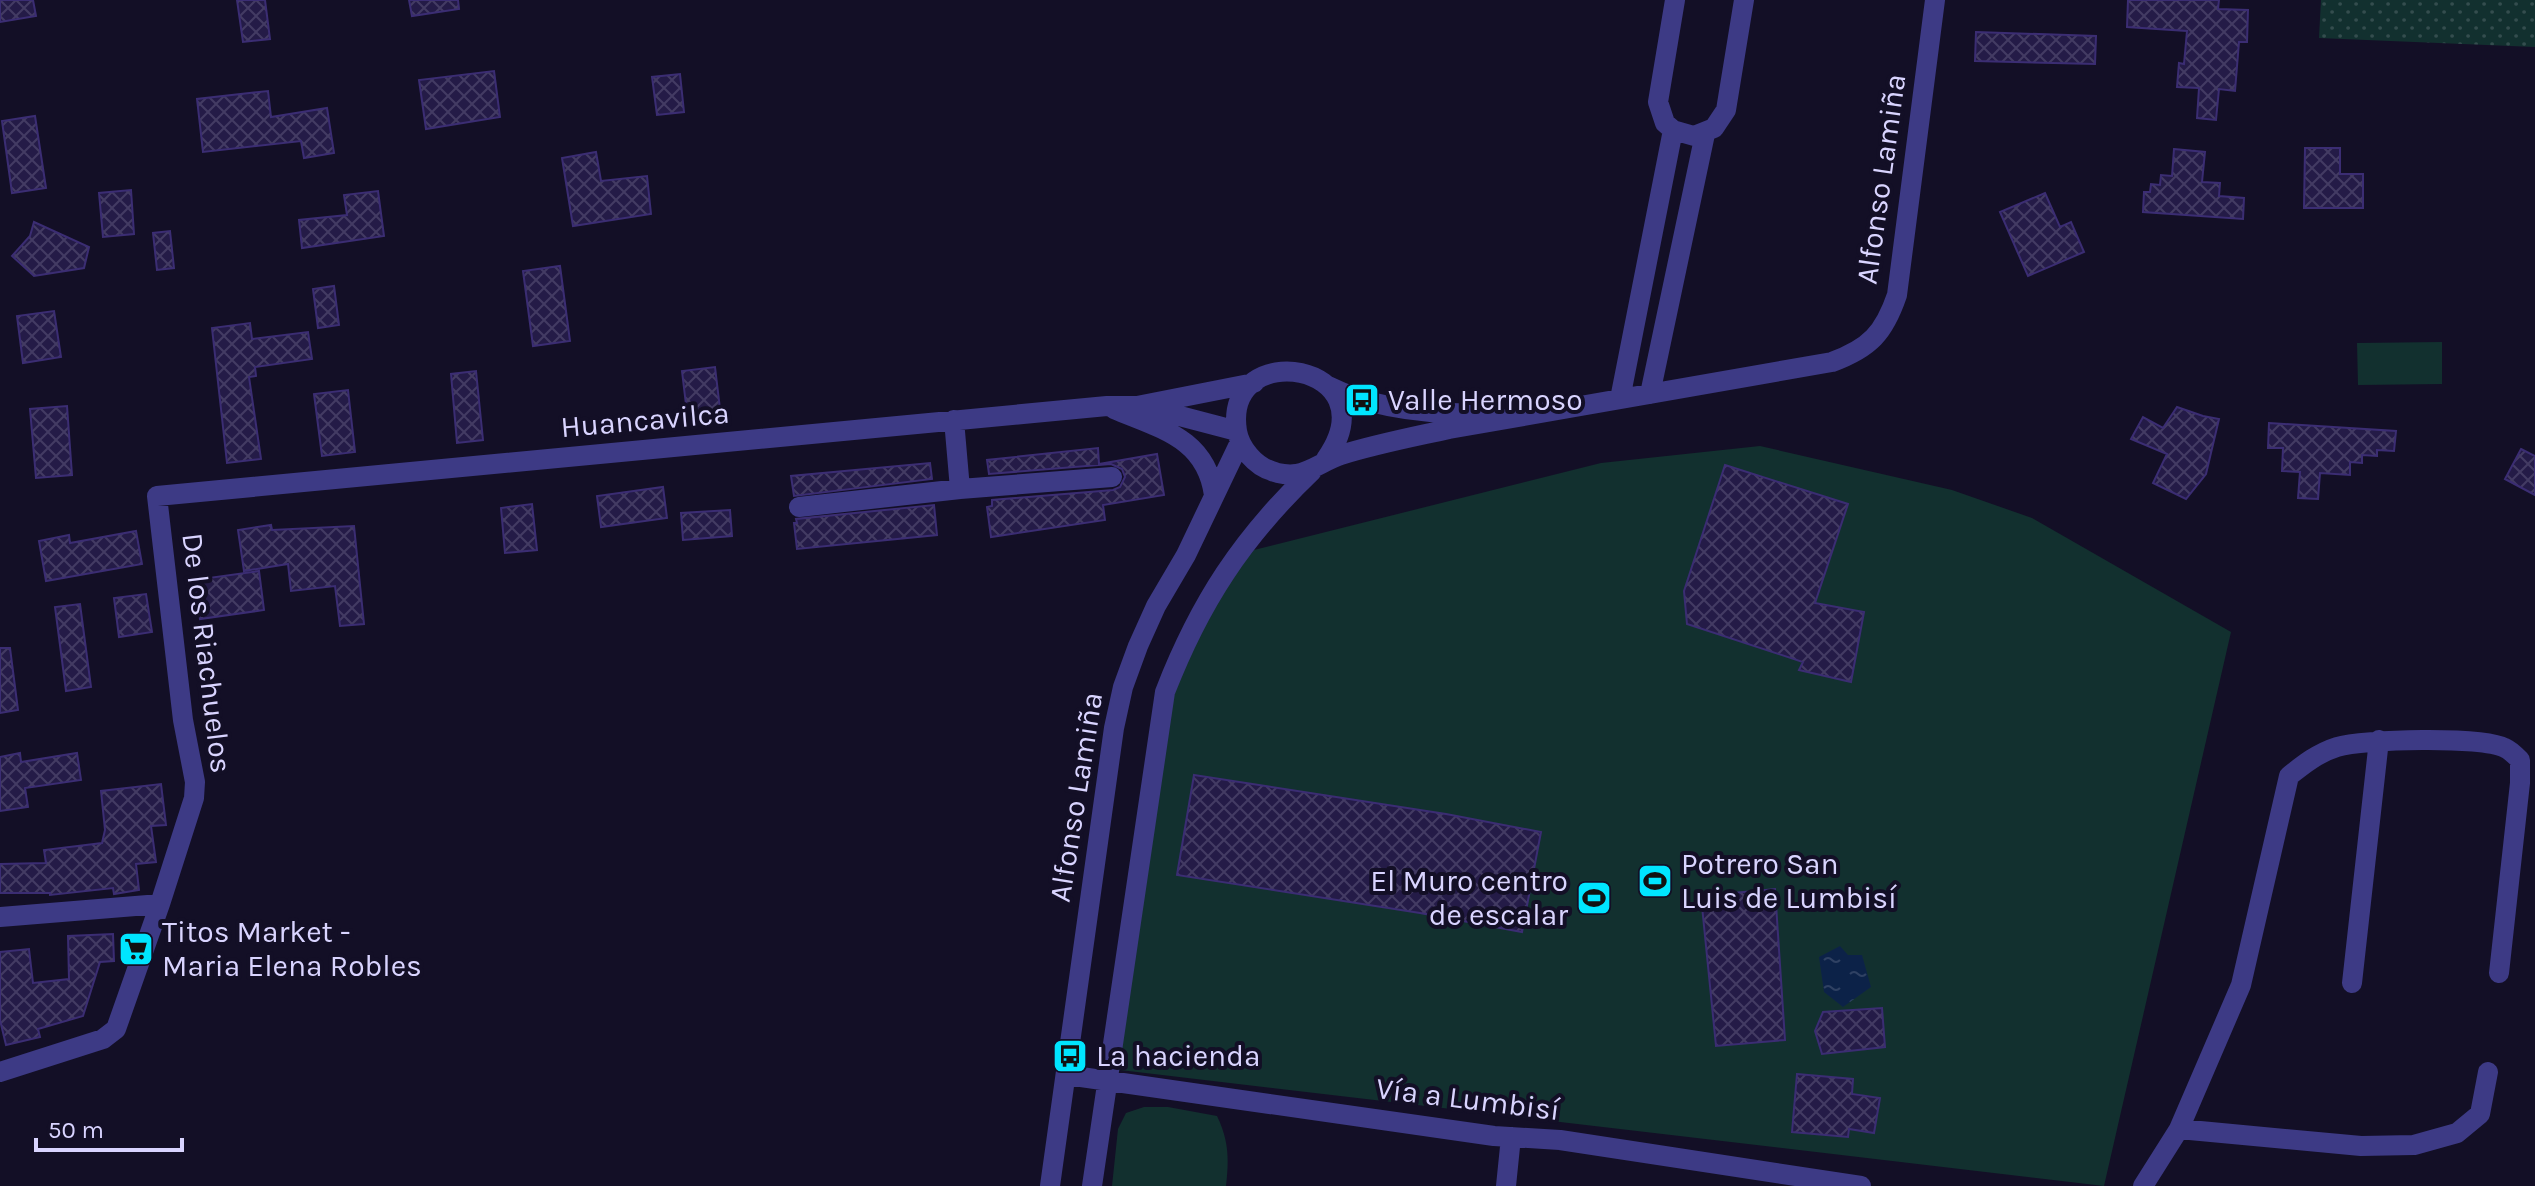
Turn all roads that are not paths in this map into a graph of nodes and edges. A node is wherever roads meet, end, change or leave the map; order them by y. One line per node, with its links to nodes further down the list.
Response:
1 (1675, 0): 4 (street)
2 (1744, 0): 5 (street)
3 (1935, 0): 8 (street, Alfonso Lamiña)
4 (1673, 130): 5 (street); 9 (street)
5 (1705, 134): 8 (street)
6 (1254, 383): 7 (street); 11 (street, Huancavilca); 14 (street)
7 (1328, 386): 12 (street, Alfonso Lamiña); 15 (street)
8 (1650, 394): 9 (street, Alfonso Lamiña)
9 (1620, 399): 12 (street, Alfonso Lamiña)
10 (1107, 406): 11 (street, Huancavilca); 13 (street, Huancavilca); 18 (street)
11 (1137, 406): 14 (street, Huancavilca)
12 (1574, 407): 15 (street, Alfonso Lamiña)
13 (954, 420): 17 (street); 19 (street, Huancavilca)
14 (1239, 436): 15 (street); 18 (street, Alfonso Lamiña)
15 (1321, 464): 29 (street, Alfonso Lamiña)
16 (1112, 477): 17 (street)
17 (960, 489): 20 (street)
18 (1214, 495): 28 (street, Alfonso Lamiña)
19 (157, 496): 22 (street, De los Riachuelos)
20 (799, 507)
21 (2379, 740): 24 (street); 25 (street); 30 (street)
22 (160, 904): 23 (street); 26 (street, De los Riachuelos)
23 (0, 917)
24 (2499, 973)
25 (2352, 983)
26 (0, 1072)
27 (2488, 1072): 30 (street)
28 (1067, 1075): 29 (street, Vía a Lumbisí); 32 (street, Alfonso Lamiña)
29 (1106, 1079): 31 (street, Vía a Lumbisí); 33 (street, Alfonso Lamiña)
30 (2179, 1129): 36 (street)
31 (1511, 1137): 34 (street); 35 (street, Vía a Lumbisí)
32 (1050, 1186)
33 (1092, 1186)
34 (1506, 1186)
35 (1861, 1186)
36 (2143, 1186)

